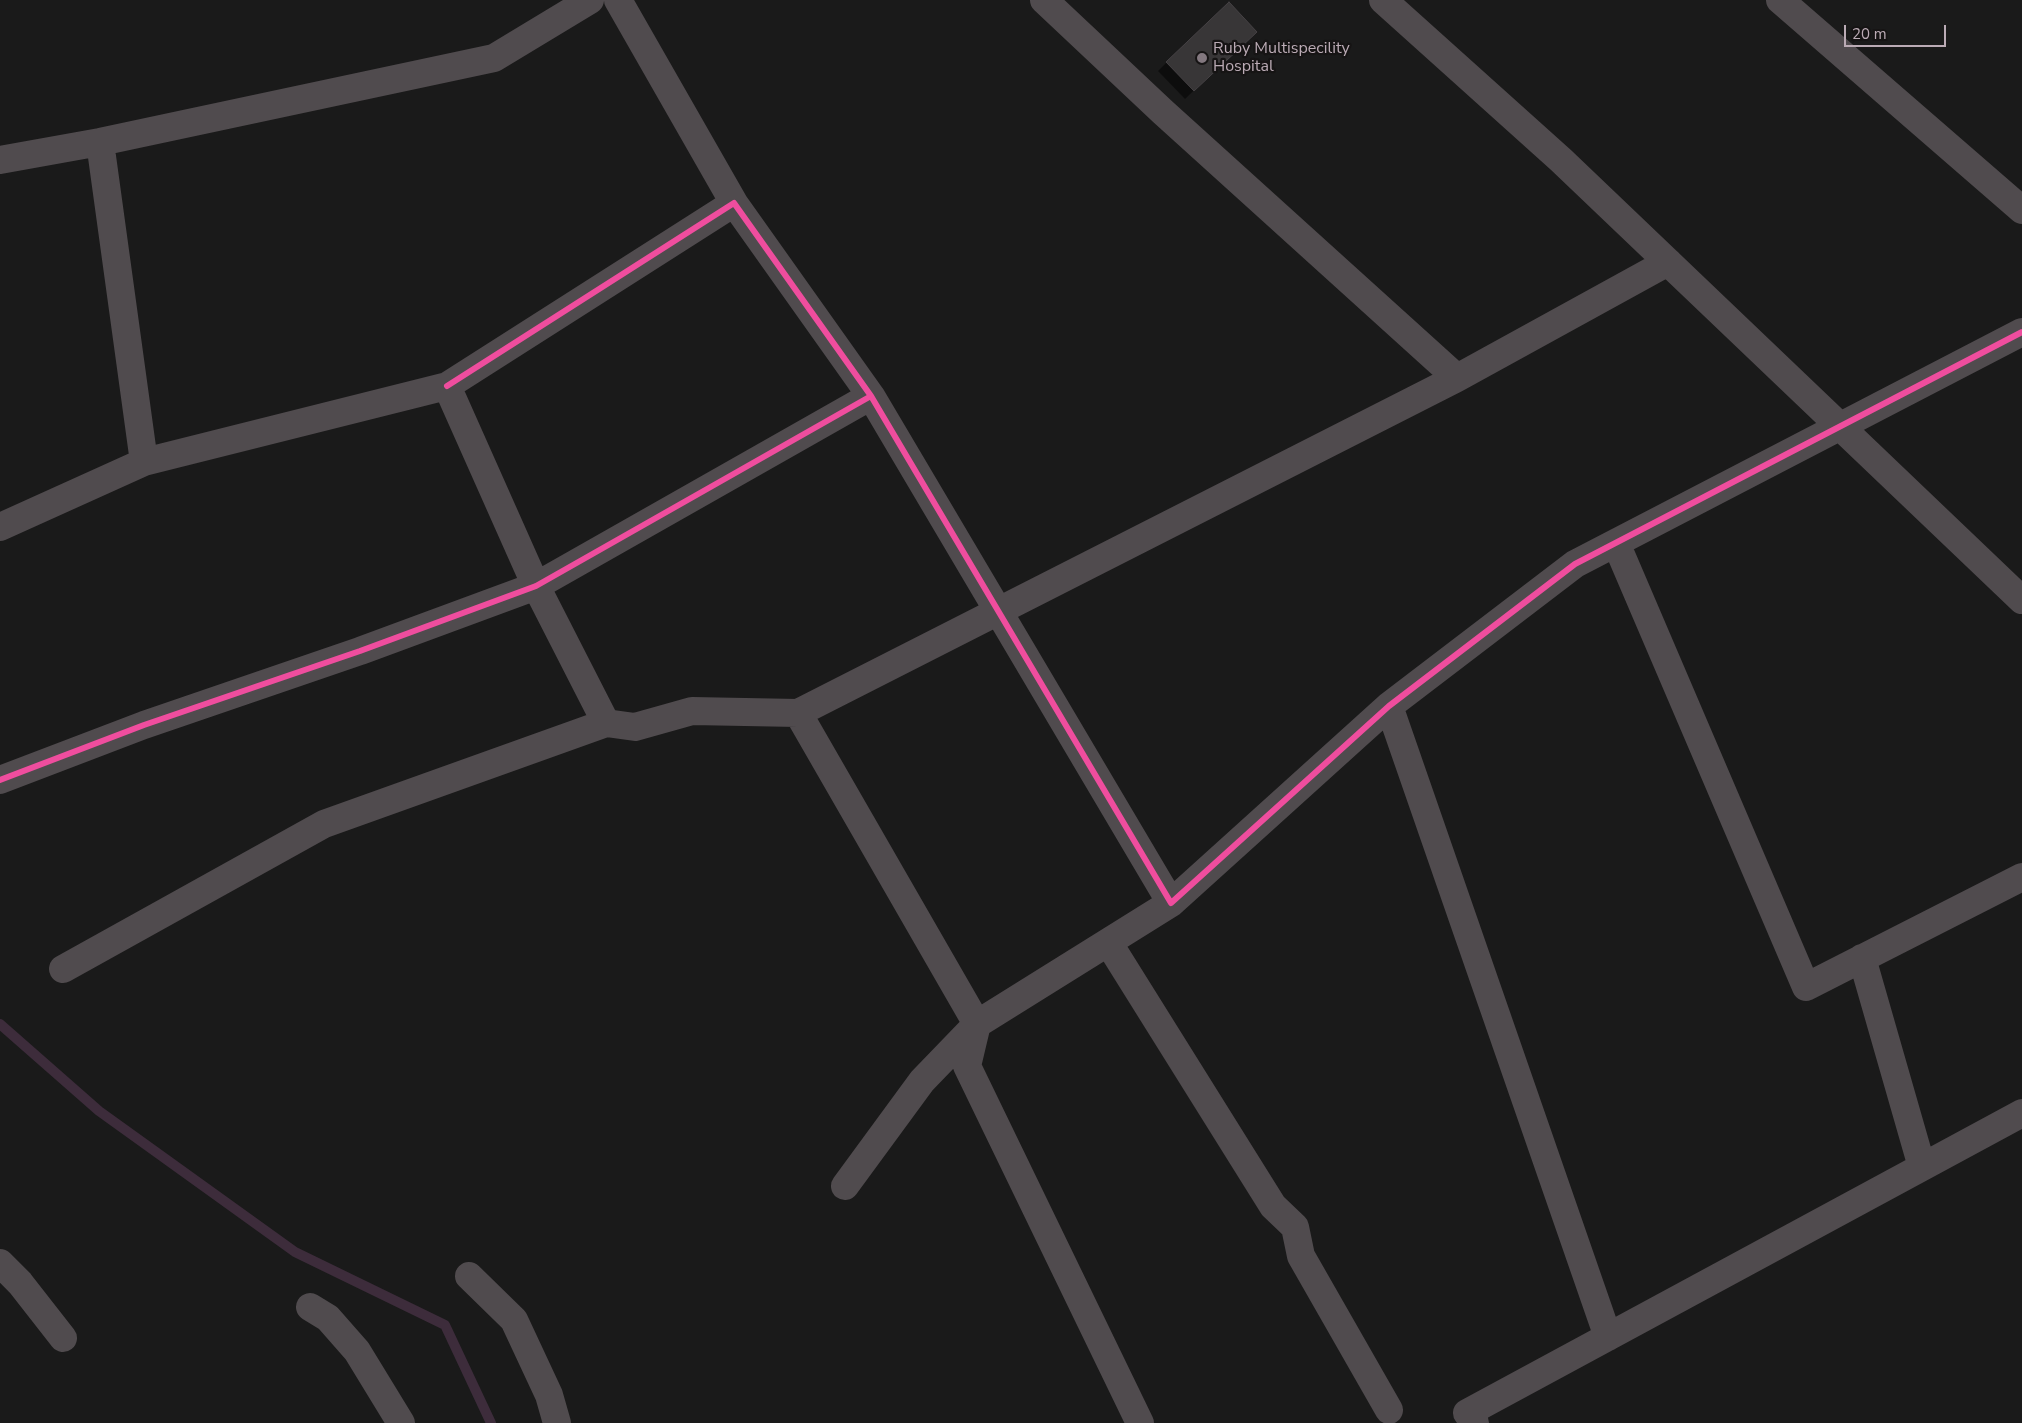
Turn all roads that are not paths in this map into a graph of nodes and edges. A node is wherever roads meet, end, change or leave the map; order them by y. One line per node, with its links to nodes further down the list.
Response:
1 (590, 0): 6 (street)
2 (618, 0): 8 (street)
3 (1044, 0): 12 (street)
4 (1383, 0): 10 (street)
5 (1780, 0): 9 (street)
6 (100, 142): 7 (street); 16 (street)
7 (0, 160)
8 (734, 203): 13 (street); 14 (street)
9 (2022, 210)
10 (1668, 262): 12 (street); 15 (street)
11 (2022, 332): 15 (street)
12 (1457, 378): 21 (street)
13 (447, 386): 16 (street); 19 (street)
14 (871, 396): 19 (street); 21 (street)
15 (1840, 426): 18 (street); 20 (street)
16 (144, 462): 17 (street)
17 (0, 527)
18 (1616, 543): 22 (street); 29 (street)
19 (536, 586): 24 (street); 25 (street)
20 (2022, 600)
21 (998, 610): 23 (street); 27 (street)
22 (1389, 706): 27 (street); 38 (street)
23 (798, 713): 24 (street); 31 (street)
24 (606, 723): 30 (street)
25 (0, 780)
26 (2022, 877): 29 (street)
27 (1171, 903): 28 (street)
28 (1108, 942): 31 (street); 40 (street)
29 (1862, 958): 33 (street)
30 (62, 969)
31 (977, 1024): 34 (street); 43 (street)
32 (2022, 1113): 33 (street)
33 (1922, 1167): 38 (street)
34 (845, 1186)
35 (0, 1263): 39 (street)
36 (469, 1276): 42 (street)
37 (310, 1307): 41 (street)
38 (1608, 1337): 44 (street)
39 (64, 1338)
40 (1389, 1410)
41 (401, 1423)
42 (557, 1423)
43 (1140, 1423)
44 (1475, 1423)

